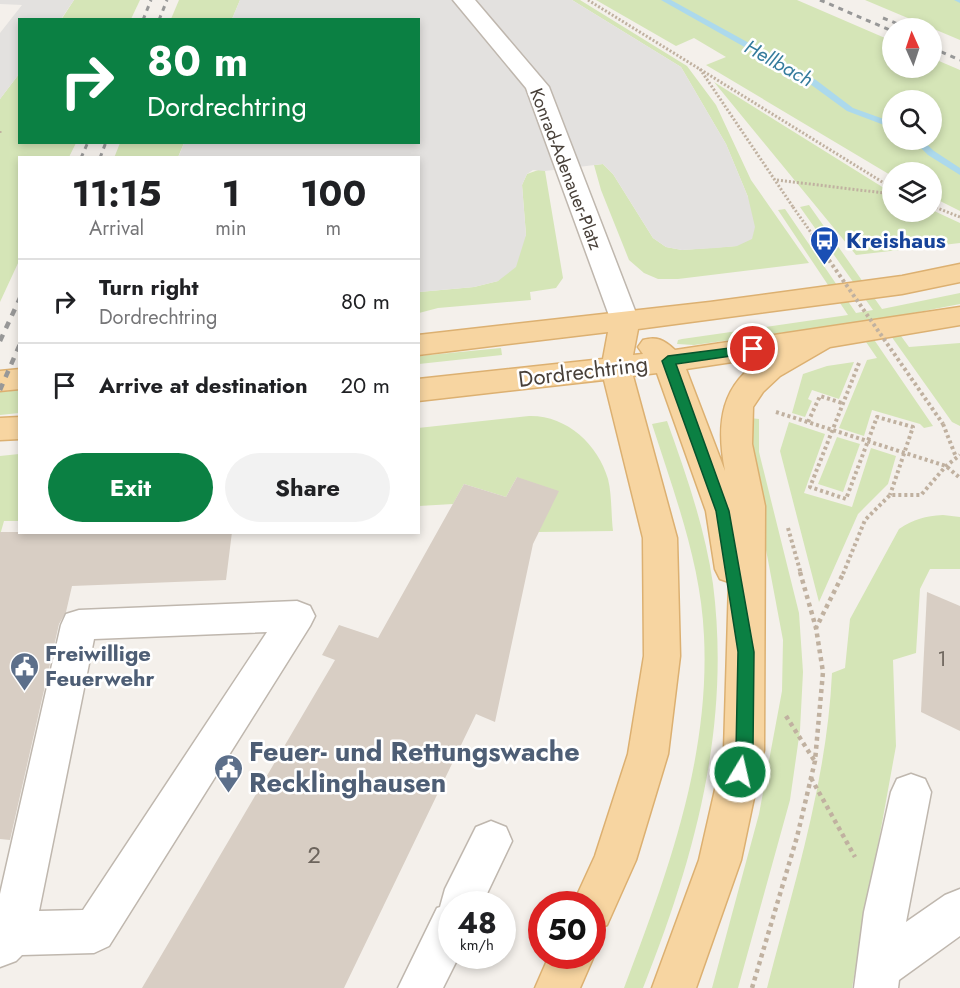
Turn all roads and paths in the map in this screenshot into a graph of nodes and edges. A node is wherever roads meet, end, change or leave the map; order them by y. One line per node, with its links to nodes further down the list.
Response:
1 (464, 0): 11 (street, Konrad-Adenauer-Platz)
2 (588, 0): 3 (path)
3 (699, 68): 4 (path); 5 (path)
4 (776, 180): 6 (path); 28 (path, bridge)
5 (882, 182)
6 (882, 193)
7 (942, 210): 8 (path)
8 (960, 217)
9 (960, 273): 11 (main road, Dordrechtring)
10 (960, 316): 12 (main road, Dordrechtring)
11 (625, 321): 13 (main road, Dordrechtring); 15 (main road); 16 (main road)
12 (821, 340): 15 (main road, Dordrechtring); 34 (main road)
13 (420, 345)
14 (863, 354): 20 (path)
15 (668, 361): 16 (main road, Dordrechtring); 34 (main road)
16 (616, 368): 19 (main road, Dordrechtring); 39 (main road)
17 (18, 379): 18 (main road)
18 (0, 381)
19 (420, 390)
20 (842, 403): 22 (path); 25 (path)
21 (771, 422): 22 (path)
22 (808, 422): 25 (path)
23 (18, 428): 24 (main road)
24 (0, 429)
25 (832, 430): 26 (path); 26 (path)
26 (868, 442): 27 (path); 27 (path)
27 (904, 453): 29 (path); 31 (path)
28 (958, 456): 29 (path)
29 (946, 466): 30 (path); 31 (path)
30 (960, 478)
31 (890, 495): 33 (path)
32 (785, 520): 33 (path)
33 (816, 628): 35 (path)
34 (746, 652): 48 (main road)
35 (811, 778): 41 (path); 49 (path)
36 (911, 792): 41 (street)
37 (491, 841): 38 (street)
38 (466, 891)
39 (601, 891)
40 (960, 910): 45 (street)
41 (886, 912): 45 (street)
42 (6, 939): 42 (street)
43 (438, 951): 46 (street)
44 (566, 969): 47 (main road)
45 (878, 978)
46 (420, 988)
47 (557, 988)
48 (674, 988)
49 (752, 988)

